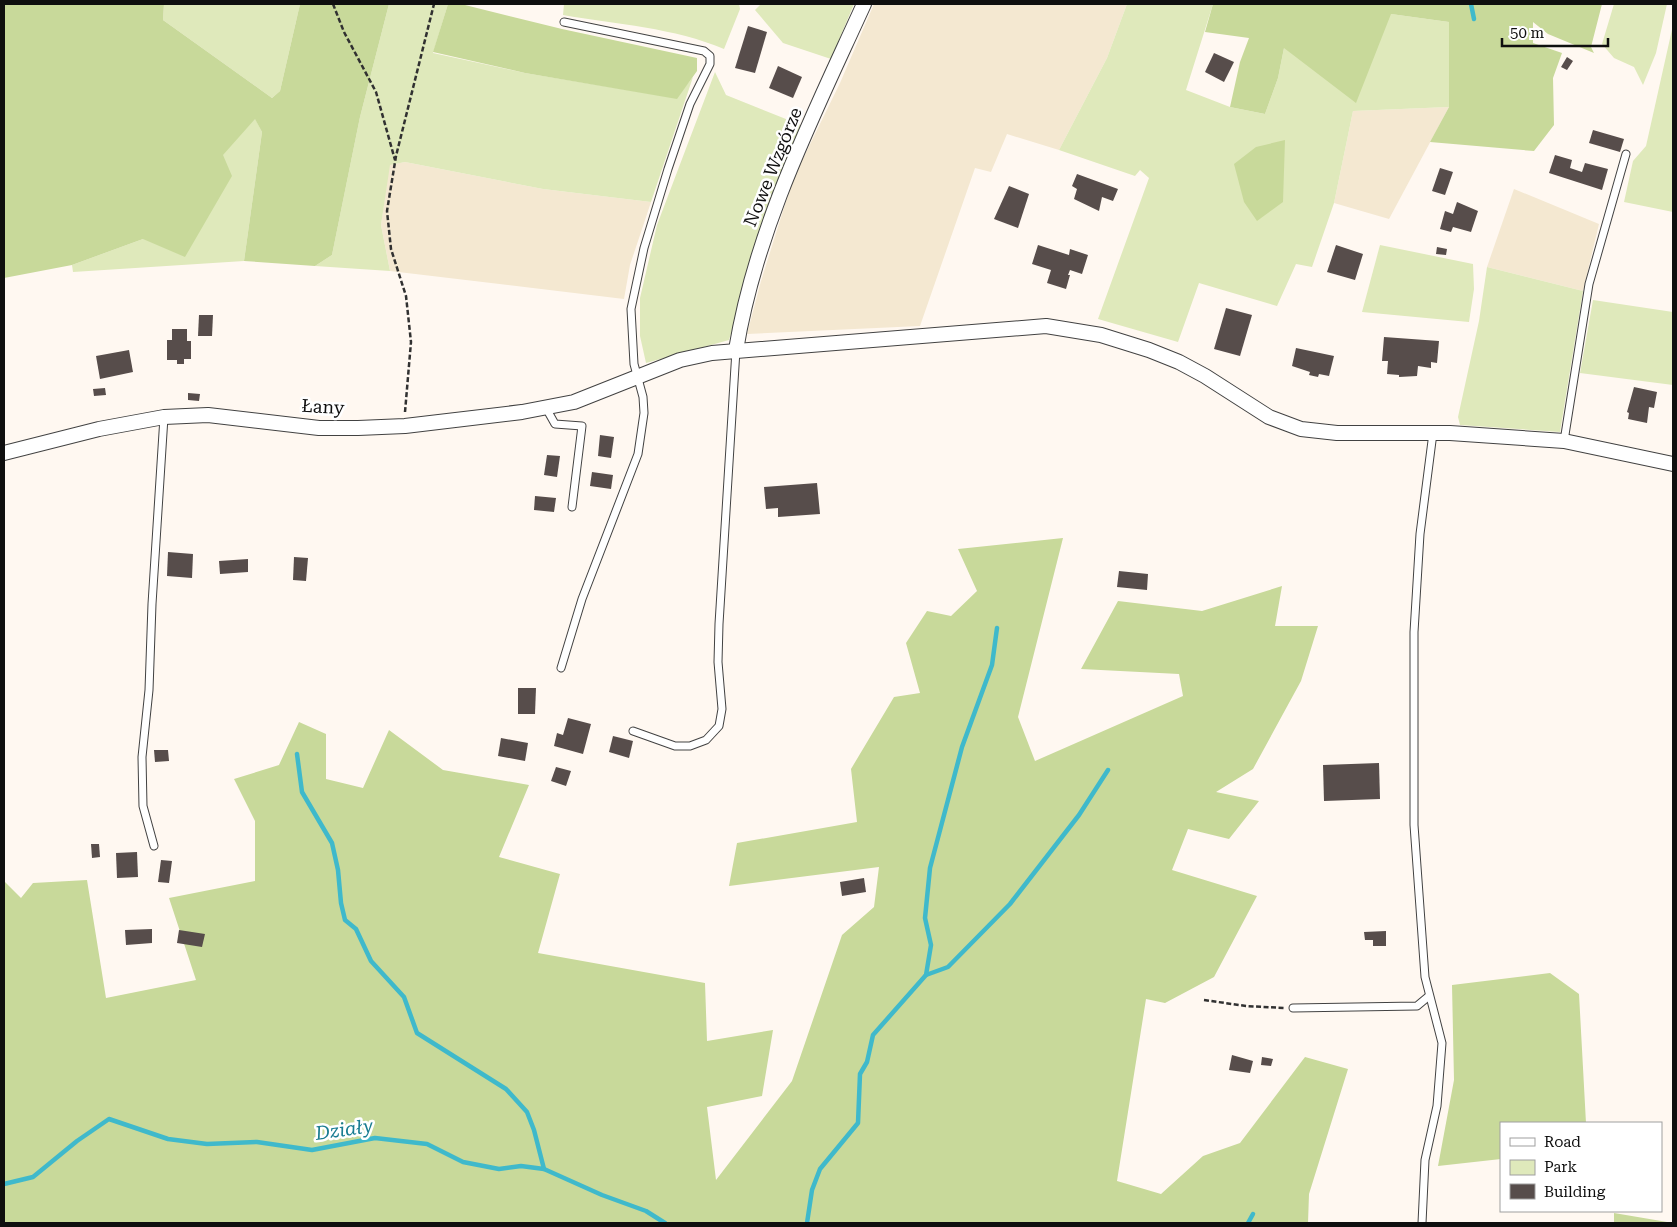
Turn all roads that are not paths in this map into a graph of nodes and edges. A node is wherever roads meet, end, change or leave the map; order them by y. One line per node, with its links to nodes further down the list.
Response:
1 (864, 4): 4 (street, Nowe Wzgórze)
2 (564, 22): 5 (lane)
3 (1626, 154): 9 (lane)
4 (736, 350): 5 (street, Łany); 8 (street, Łany); 14 (lane)
5 (637, 376): 6 (street, Łany); 13 (lane)
6 (546, 408): 7 (street, Łany); 12 (lane)
7 (164, 417): 10 (street, Łany); 15 (lane)
8 (1433, 433): 9 (street, Łany); 16 (lane)
9 (1564, 441): 11 (street, Łany)
10 (4, 453)
11 (1673, 464)
12 (572, 507)
13 (561, 668)
14 (633, 731)
15 (154, 846)
16 (1429, 996): 17 (lane); 18 (lane)
17 (1293, 1008)
18 (1422, 1223)

